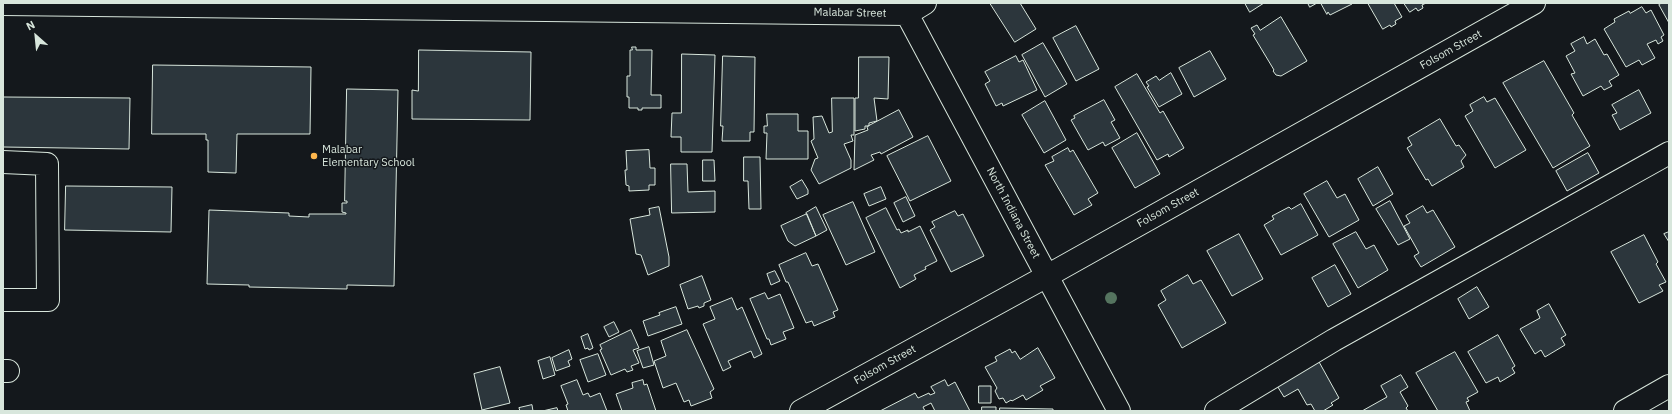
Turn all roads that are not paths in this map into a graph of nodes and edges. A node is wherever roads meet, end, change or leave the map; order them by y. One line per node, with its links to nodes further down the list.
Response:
1 (1534, 3): 7 (street, Folsom Street)
2 (3, 4): 3 (street, Malabar Street)
3 (228, 4): 4 (street, Malabar Street)
4 (917, 7): 7 (street, North Indiana Street)
5 (1669, 153): 12 (street)
6 (3, 162): 8 (street)
7 (1047, 276): 10 (street, Folsom Street); 11 (street, North Indiana Street)
8 (3, 300)
9 (1669, 386): 13 (street)
10 (805, 410)
11 (1119, 411)
12 (1216, 411)
13 (1625, 411)

